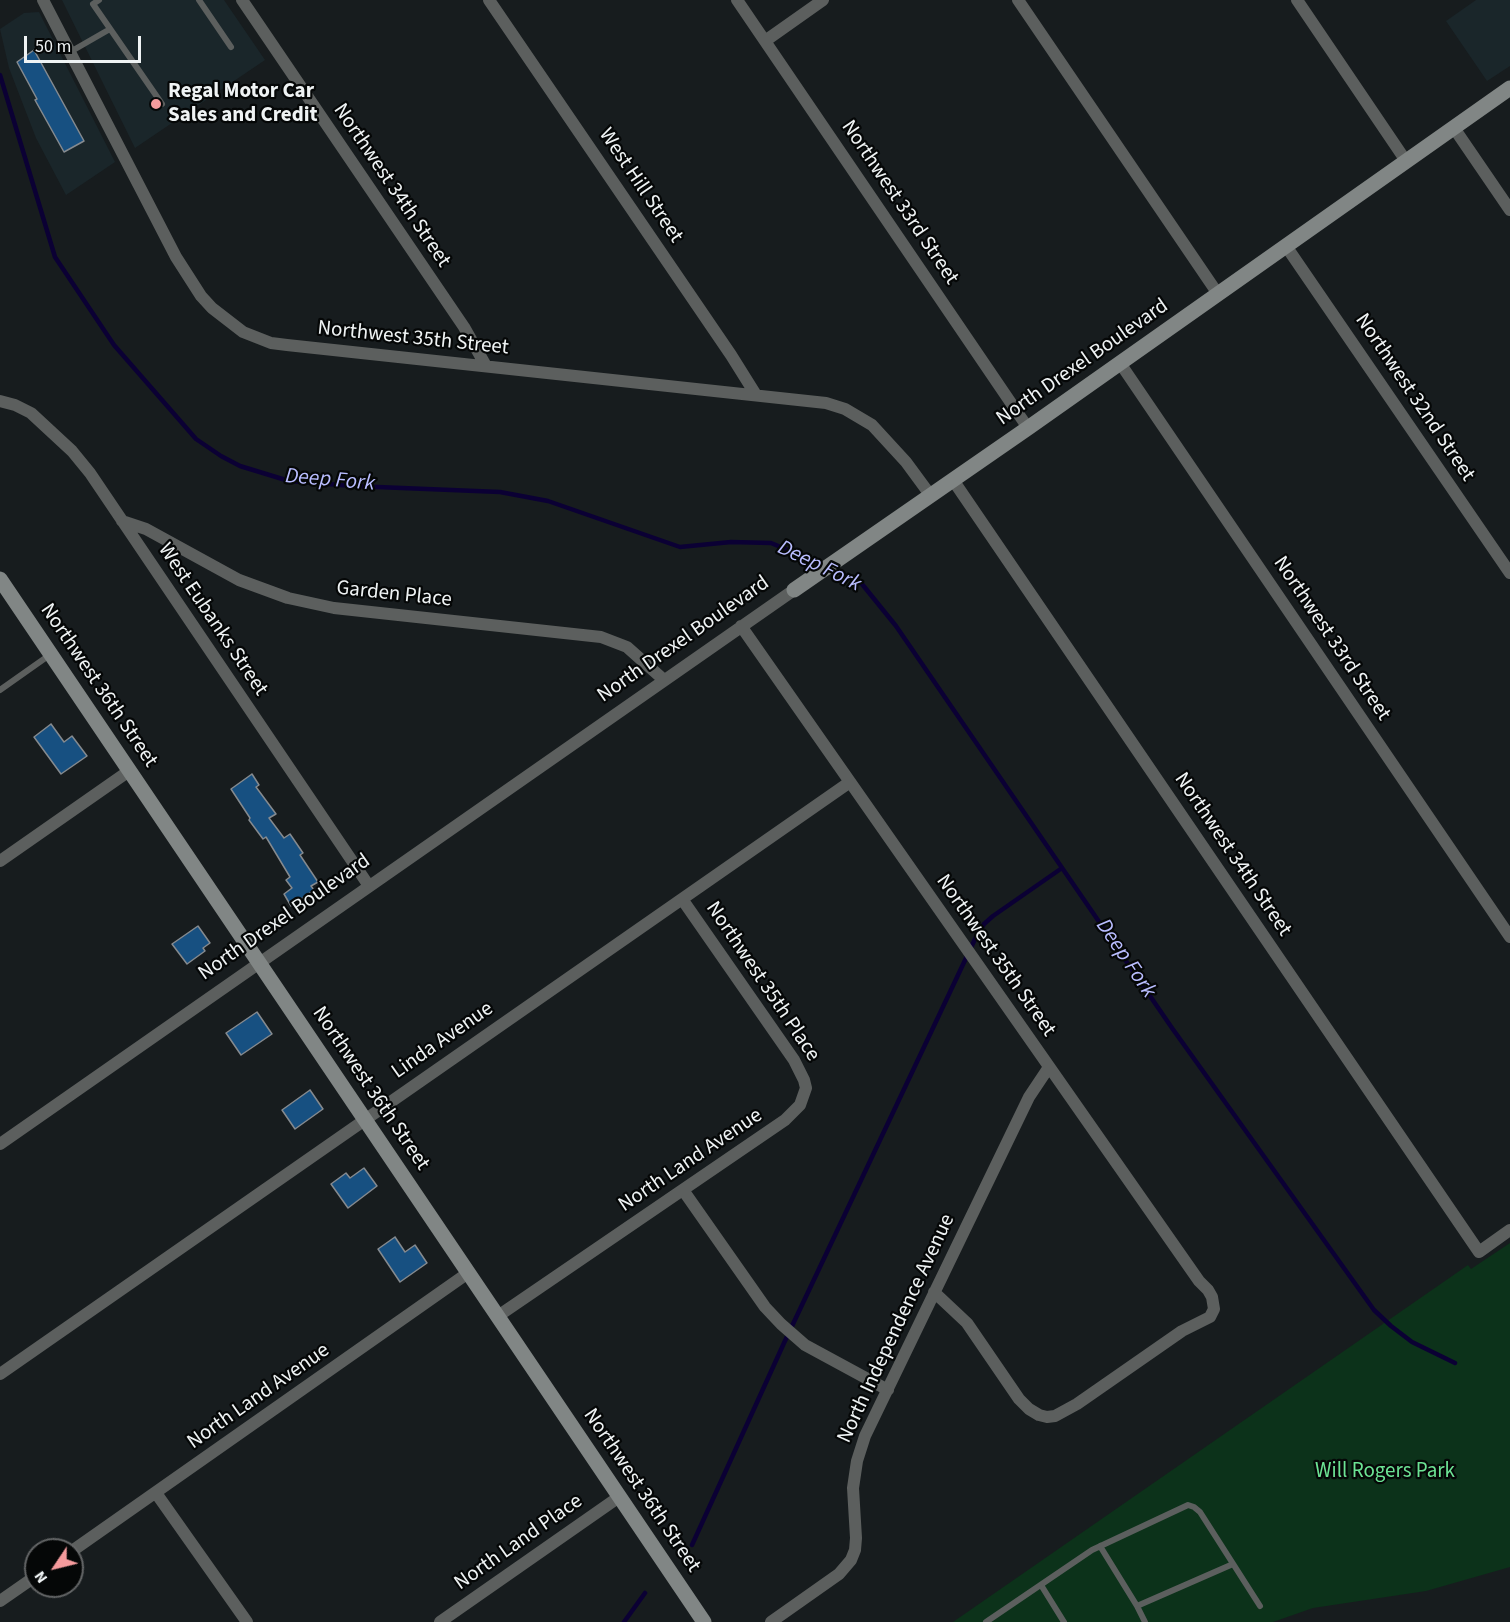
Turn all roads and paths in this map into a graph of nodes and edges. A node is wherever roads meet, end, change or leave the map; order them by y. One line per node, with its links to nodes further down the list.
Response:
1 (43, 0): 13 (street, Northwest 35th Street)
2 (99, 0): 10 (lane)
3 (199, 0): 12 (lane)
4 (242, 0): 22 (street, Northwest 34th Street)
5 (489, 0): 23 (street, West Hill Street)
6 (737, 0): 11 (street, Northwest 33rd Street)
7 (823, 0): 11 (street)
8 (1018, 0): 20 (street)
9 (1297, 0): 17 (street)
10 (110, 29): 13 (lane); 15 (lane)
11 (765, 41): 25 (street, Northwest 33rd Street)
12 (231, 47)
13 (70, 52): 22 (street, Northwest 35th Street)
14 (1510, 88): 16 (main road, North Drexel Boulevard)
15 (162, 104)
16 (1454, 128): 17 (main road, North Drexel Boulevard); 18 (street)
17 (1406, 161): 19 (main road, North Drexel Boulevard)
18 (1510, 210)
19 (1286, 246): 20 (main road, North Drexel Boulevard); 29 (street, Northwest 32nd Street)
20 (1218, 294): 21 (main road, North Drexel Boulevard)
21 (1120, 363): 25 (main road, North Drexel Boulevard); 41 (street, Northwest 33rd Street)
22 (486, 366): 23 (street, Northwest 35th Street)
23 (756, 395): 27 (street, Northwest 35th Street)
24 (0, 401): 28 (street, West Eubanks Street)
25 (1028, 428): 26 (main road, North Drexel Boulevard)
26 (953, 480): 27 (main road, North Drexel Boulevard); 48 (street, Northwest 34th Street)
27 (931, 496): 31 (main road, North Drexel Boulevard)
28 (122, 521): 34 (street, Garden Place); 39 (street, West Eubanks Street)
29 (1510, 573)
30 (0, 579): 33 (main road, Northwest 36th Street)
31 (794, 590): 32 (street, North Drexel Boulevard)
32 (741, 626): 34 (street, North Drexel Boulevard); 37 (street, Northwest 35th Street)
33 (51, 654): 35 (lane); 36 (main road, Northwest 36th Street)
34 (664, 680): 39 (street, North Drexel Boulevard)
35 (0, 690)
36 (129, 771): 38 (street); 42 (main road, Northwest 36th Street)
37 (850, 782): 40 (street, Linda Avenue); 43 (street, Northwest 35th Street)
38 (0, 861)
39 (369, 885): 42 (street, North Drexel Boulevard)
40 (682, 899): 44 (street, Northwest 35th Place); 45 (street, Linda Avenue)
41 (1510, 937)
42 (259, 962): 45 (main road, Northwest 36th Street); 46 (street, North Drexel Boulevard)
43 (1049, 1067): 50 (street, North Independence Avenue); 50 (street, Northwest 35th Street)
44 (806, 1088): 47 (street, North Land Avenue)
45 (365, 1119): 49 (main road, Northwest 36th Street); 52 (street, Linda Avenue)
46 (0, 1144)
47 (683, 1190): 51 (street, North Land Avenue); 53 (street)
48 (1510, 1230)
49 (468, 1273): 51 (main road, Northwest 36th Street); 54 (street, North Land Avenue)
50 (934, 1292): 53 (street, North Independence Avenue)
51 (498, 1316): 55 (main road, Northwest 36th Street)
52 (0, 1374)
53 (888, 1390): 67 (street, North Independence Avenue)
54 (156, 1493): 56 (street, North Land Avenue); 64 (street)
55 (620, 1497): 65 (street, North Land Place); 66 (main road, Northwest 36th Street)
56 (84, 1543)
57 (1100, 1546): 58 (lane); 60 (lane); 62 (lane)
58 (1233, 1564): 62 (lane); 63 (lane)
59 (24, 1584): 61 (street)
60 (1041, 1586): 68 (lane); 69 (lane)
61 (0, 1601)
62 (1137, 1606): 70 (lane)
63 (1260, 1606)
64 (247, 1622)
65 (440, 1622)
66 (704, 1622)
67 (771, 1622)
68 (986, 1622)
69 (1064, 1622)
70 (1145, 1622)

